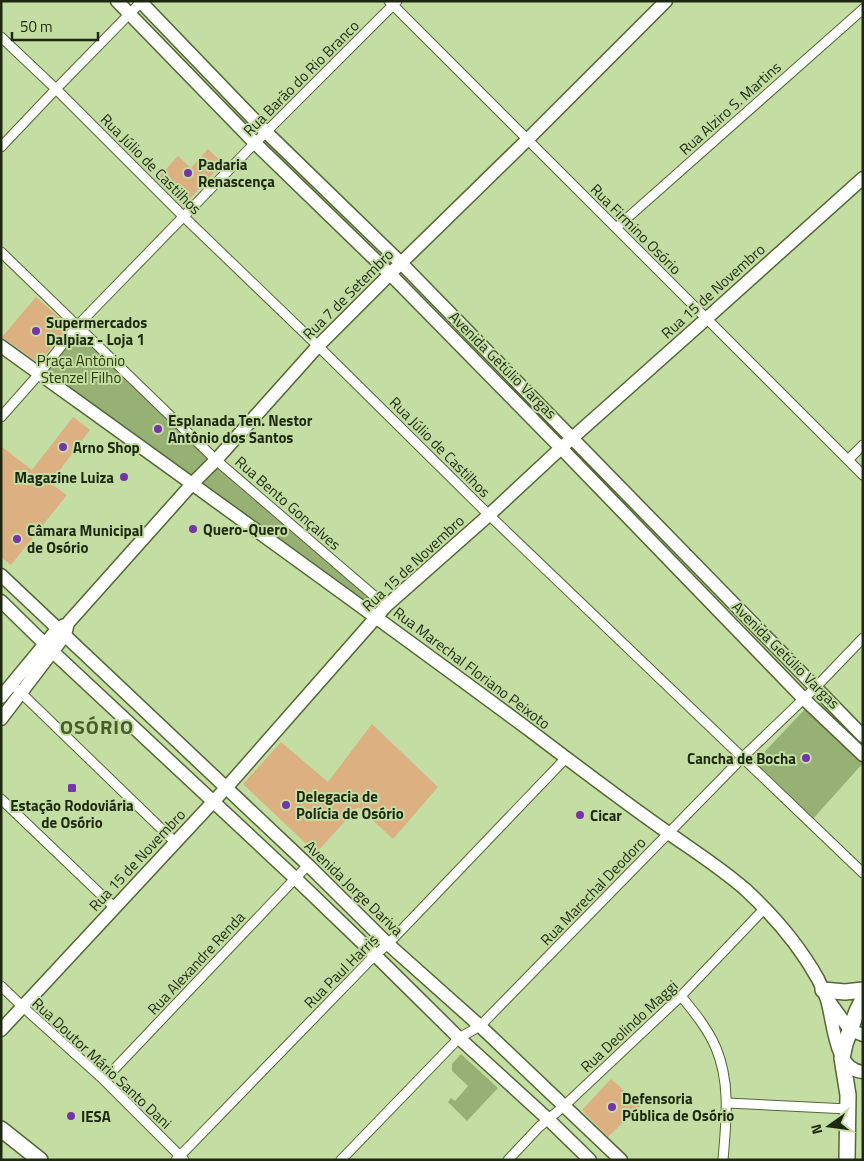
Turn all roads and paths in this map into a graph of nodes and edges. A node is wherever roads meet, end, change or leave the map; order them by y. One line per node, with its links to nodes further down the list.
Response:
1 (117, 1): 6 (main road, Avenida Getúlio Vargas)
2 (666, 1): 12 (main road, Rua 7 de Setembro)
3 (141, 2): 6 (street); 8 (main road, Avenida Getúlio Vargas)
4 (393, 2): 11 (street, Rua Barão do Rio Branco); 12 (street, Rua Firmino Osório)
5 (863, 9): 19 (street, Rua Alziro S. Martins)
6 (130, 14): 9 (main road, Avenida Getúlio Vargas); 10 (street)
7 (1, 37): 10 (street, Rua Júlio de Castilhos)
8 (203, 67): 9 (main road); 11 (main road, Avenida Getúlio Vargas)
9 (192, 78): 13 (main road, Avenida Getúlio Vargas)
10 (56, 88): 14 (street); 18 (street, Rua Júlio de Castilhos)
11 (266, 132): 13 (street, Rua Barão do Rio Branco); 15 (main road, Avenida Getúlio Vargas)
12 (527, 140): 19 (street, Rua Firmino Osório); 21 (main road, Rua 7 de Setembro)
13 (255, 143): 17 (main road, Avenida Getúlio Vargas); 18 (street, Rua Barão do Rio Branco)
14 (1, 147)
15 (305, 170): 17 (main road); 21 (main road, Avenida Getúlio Vargas)
16 (863, 178): 23 (main road, Rua 15 de Novembro)
17 (295, 182): 22 (main road, Avenida Getúlio Vargas)
18 (184, 216): 24 (street, Rua Barão do Rio Branco); 26 (street, Rua Júlio de Castilhos)
19 (616, 228): 23 (street, Rua Firmino Osório)
20 (1, 252): 24 (street, Rua Bento Gonçalves)
21 (401, 263): 22 (main road, Rua 7 de Setembro); 29 (main road, Avenida Getúlio Vargas)
22 (390, 274): 26 (main road, Rua 7 de Setembro); 31 (main road, Avenida Getúlio Vargas)
23 (706, 319): 29 (main road, Rua 15 de Novembro); 33 (street, Rua Firmino Osório)
24 (78, 326): 27 (street, Rua Barão do Rio Branco); 32 (street, Rua Bento Gonçalves)
25 (1, 346): 27 (main road, Rua Marechal Floriano Peixoto)
26 (318, 346): 32 (main road, Rua 7 de Setembro); 36 (street, Rua Júlio de Castilhos)
27 (40, 374): 28 (street, Rua Barão do Rio Branco); 35 (main road, Rua Marechal Floriano Peixoto)
28 (1, 417)
29 (573, 438): 31 (main road, Rua 15 de Novembro); 37 (main road, Avenida Getúlio Vargas)
30 (863, 445): 33 (street)
31 (561, 448): 36 (main road, Rua 15 de Novembro); 39 (main road, Avenida Getúlio Vargas)
32 (216, 460): 35 (main road, Rua 7 de Setembro); 41 (street, Rua Bento Gonçalves)
33 (848, 460): 34 (street, Rua Firmino Osório)
34 (863, 475)
35 (192, 484): 42 (main road, Rua Marechal Floriano Peixoto); 43 (main road, Rua 7 de Setembro)
36 (489, 515): 41 (main road, Rua 15 de Novembro); 56 (street, Rua Júlio de Castilhos)
37 (704, 573): 39 (main road); 46 (main road, Avenida Getúlio Vargas)
38 (1, 575): 43 (main road, Avenida Jorge Dariva)
39 (694, 585): 47 (main road, Avenida Getúlio Vargas)
40 (1, 601): 45 (main road)
41 (386, 606): 42 (main road, Rua 15 de Novembro)
42 (377, 617): 57 (main road, Rua Marechal Floriano Peixoto); 58 (main road, Rua 15 de Novembro)
43 (64, 629): 45 (main road, Rua 7 de Setembro); 58 (main road, Avenida Jorge Dariva)
44 (863, 638): 49 (street, Rua Marechal Deodoro)
45 (49, 648): 48 (main road, Rua 7 de Setembro); 50 (main road, Rua 7 de Setembro); 60 (main road)
46 (777, 648): 47 (main road); 49 (main road, Avenida Getúlio Vargas)
47 (766, 660): 52 (main road, Avenida Getúlio Vargas)
48 (11, 684): 50 (street); 51 (main road, Rua 7 de Setembro)
49 (815, 688): 52 (street, Rua Marechal Deodoro); 54 (main road, Avenida Getúlio Vargas)
50 (21, 693): 53 (main road, Rua 7 de Setembro); 62 (street)
51 (1, 697)
52 (804, 698): 55 (main road, Avenida Getúlio Vargas); 56 (street, Rua Marechal Deodoro)
53 (1, 719)
54 (863, 736)
55 (863, 755)
56 (743, 757): 61 (street, Rua Marechal Deodoro); 64 (street, Rua Júlio de Castilhos)
57 (566, 758): 61 (main road, Rua Marechal Floriano Peixoto); 68 (street, Rua Paul Harris)
58 (226, 788): 60 (main road, Rua 15 de Novembro); 63 (main road, Avenida Jorge Dariva)
59 (1, 799): 66 (street)
60 (214, 802): 62 (main road, Rua 15 de Novembro); 65 (main road)
61 (669, 833): 67 (main road, Rua Marechal Floriano Peixoto); 76 (street, Rua Marechal Deodoro)
62 (175, 842): 66 (main road, Rua 15 de Novembro)
63 (308, 865): 65 (street, Rua Alexandre Renda); 68 (main road, Avenida Jorge Dariva)
64 (863, 874)
65 (295, 878): 69 (main road); 83 (street, Rua Alexandre Renda)
66 (115, 908): 75 (main road, Rua 15 de Novembro)
67 (766, 908): 72 (main road, Rua Marechal Floriano Peixoto); 73 (street, Rua Deolindo Maggi)
68 (388, 944): 69 (street, Rua Paul Harris); 76 (main road, Avenida Jorge Dariva)
69 (375, 955): 79 (main road); 90 (street, Rua Paul Harris)
70 (1, 986): 75 (street, Rua Doutor Mário Santo Dani)
71 (863, 990): 72 (main road)
72 (825, 995): 78 (main road); 80 (main road)
73 (682, 996): 85 (street); 86 (street, Rua Deolindo Maggi)
74 (863, 999): 78 (main road)
75 (23, 1007): 77 (main road, Rua 15 de Novembro); 83 (street, Rua Doutor Mário Santo Dani)
76 (480, 1026): 79 (street, Rua Marechal Deodoro); 81 (main road, Avenida Jorge Dariva)
77 (1, 1030)
78 (857, 1032): 80 (main road)
79 (458, 1038): 84 (main road); 92 (street, Rua Marechal Deodoro)
80 (842, 1058): 82 (main road); 87 (main road)
81 (524, 1068): 84 (main road); 86 (main road, Avenida Jorge Dariva)
82 (863, 1072)
83 (104, 1080): 90 (street, Rua Doutor Mário Santo Dani)
84 (510, 1084): 88 (main road)
85 (727, 1103): 87 (street); 96 (street)
86 (564, 1106): 88 (street, Rua Deolindo Maggi); 95 (main road, Avenida Jorge Dariva)
87 (848, 1109): 97 (main road)
88 (549, 1120): 93 (street, Rua Deolindo Maggi); 94 (main road)
89 (1, 1129): 91 (main road)
90 (180, 1158)
91 (40, 1160)
92 (341, 1160)
93 (508, 1160)
94 (590, 1160)
95 (621, 1160)
96 (724, 1160)
97 (847, 1160)

